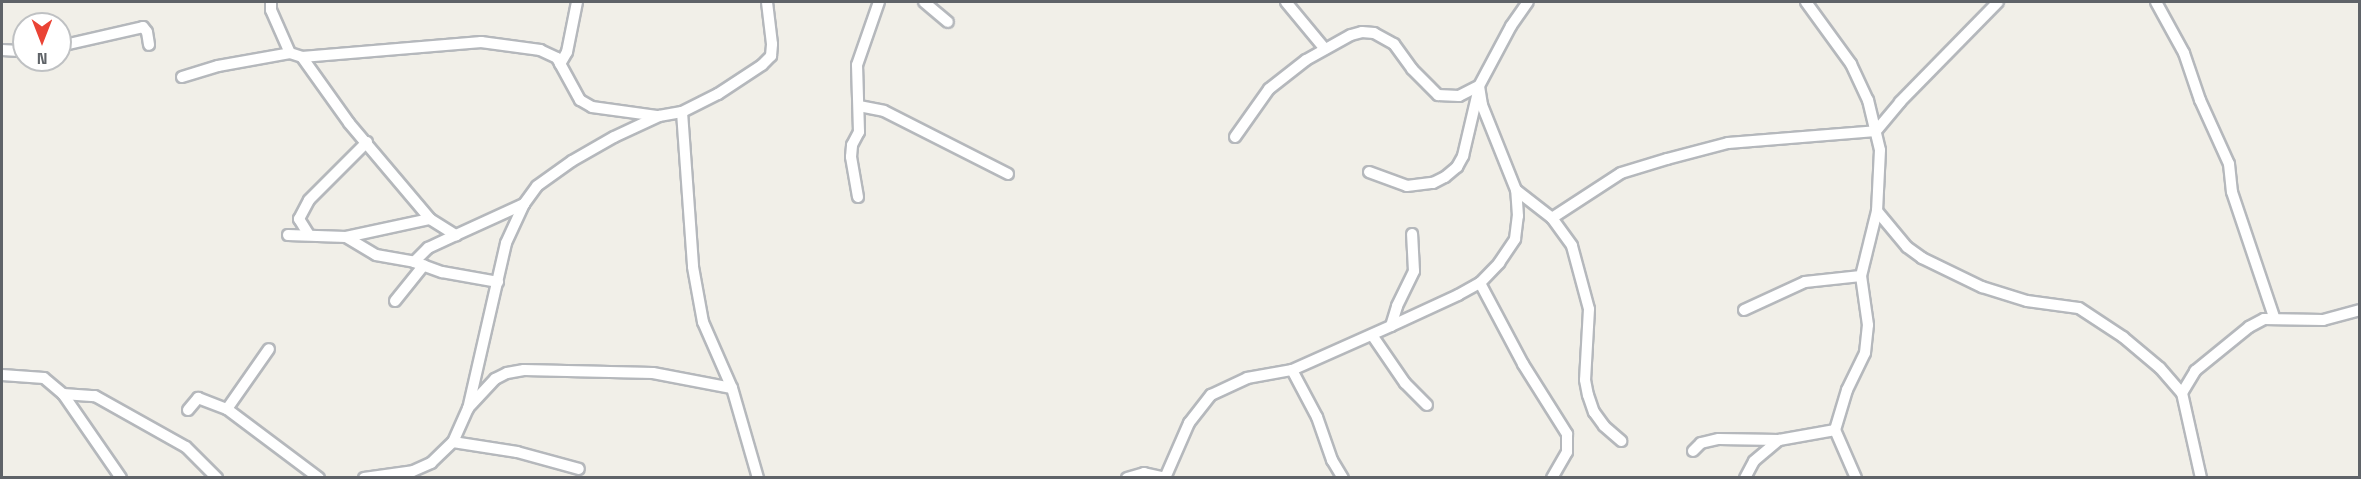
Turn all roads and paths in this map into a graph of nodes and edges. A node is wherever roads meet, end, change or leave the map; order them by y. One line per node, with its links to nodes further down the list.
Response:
1 (271, 2): 15 (street)
2 (577, 2): 17 (street)
3 (767, 2): 21 (street)
4 (879, 2): 20 (street)
5 (924, 2): 11 (street)
6 (1287, 2): 14 (street)
7 (1528, 2): 19 (street)
8 (1806, 2): 23 (street)
9 (1998, 2): 23 (street)
10 (2156, 2): 46 (street)
11 (948, 22)
12 (72, 43): 13 (street)
13 (149, 45)
14 (1324, 50): 19 (street); 24 (street)
15 (290, 53): 16 (street); 18 (street)
16 (302, 57): 17 (street); 25 (street)
17 (560, 64): 22 (street)
18 (182, 77)
19 (1479, 86): 26 (street); 28 (street)
20 (859, 106): 27 (street); 29 (street)
21 (682, 112): 22 (street); 52 (street)
22 (659, 116): 30 (street)
23 (1876, 131): 31 (street); 32 (street)
24 (1235, 137)
25 (367, 142): 33 (street); 36 (street)
26 (1369, 172)
27 (1008, 174)
28 (1516, 190): 32 (street); 42 (street)
29 (858, 197)
30 (524, 204): 37 (street); 41 (street)
31 (1877, 211): 40 (street); 53 (street)
32 (1552, 218): 61 (street)
33 (430, 219): 37 (street); 38 (street)
34 (1412, 234): 47 (street)
35 (288, 235): 36 (street)
36 (309, 235): 38 (street)
37 (456, 235): 39 (street)
38 (346, 237): 39 (street)
39 (419, 264): 41 (street); 43 (street)
40 (1860, 276): 44 (street); 59 (street)
41 (498, 282): 56 (street)
42 (1480, 283): 47 (street); 73 (street)
43 (395, 301)
44 (1744, 310)
45 (2360, 310): 46 (street)
46 (2274, 317): 53 (street)
47 (1391, 326): 48 (street)
48 (1372, 335): 50 (street); 55 (street)
49 (269, 349): 58 (street)
50 (1292, 370): 71 (street); 72 (street)
51 (2, 375): 54 (street)
52 (732, 388): 56 (street); 70 (street)
53 (2182, 393): 76 (street)
54 (63, 394): 66 (street); 67 (street)
55 (1427, 405)
56 (468, 409): 62 (street)
57 (188, 410): 58 (street)
58 (227, 410): 68 (street)
59 (1835, 430): 60 (street); 75 (street)
60 (1779, 440): 63 (street); 74 (street)
61 (1621, 441)
62 (453, 442): 64 (street); 65 (street)
63 (1693, 451)
64 (579, 469)
65 (391, 476): 69 (street)
66 (121, 477)
67 (217, 477)
68 (319, 477)
69 (364, 477)
70 (758, 477)
71 (1127, 477)
72 (1343, 477)
73 (1552, 477)
74 (1745, 477)
75 (1856, 477)
76 (2201, 477)

